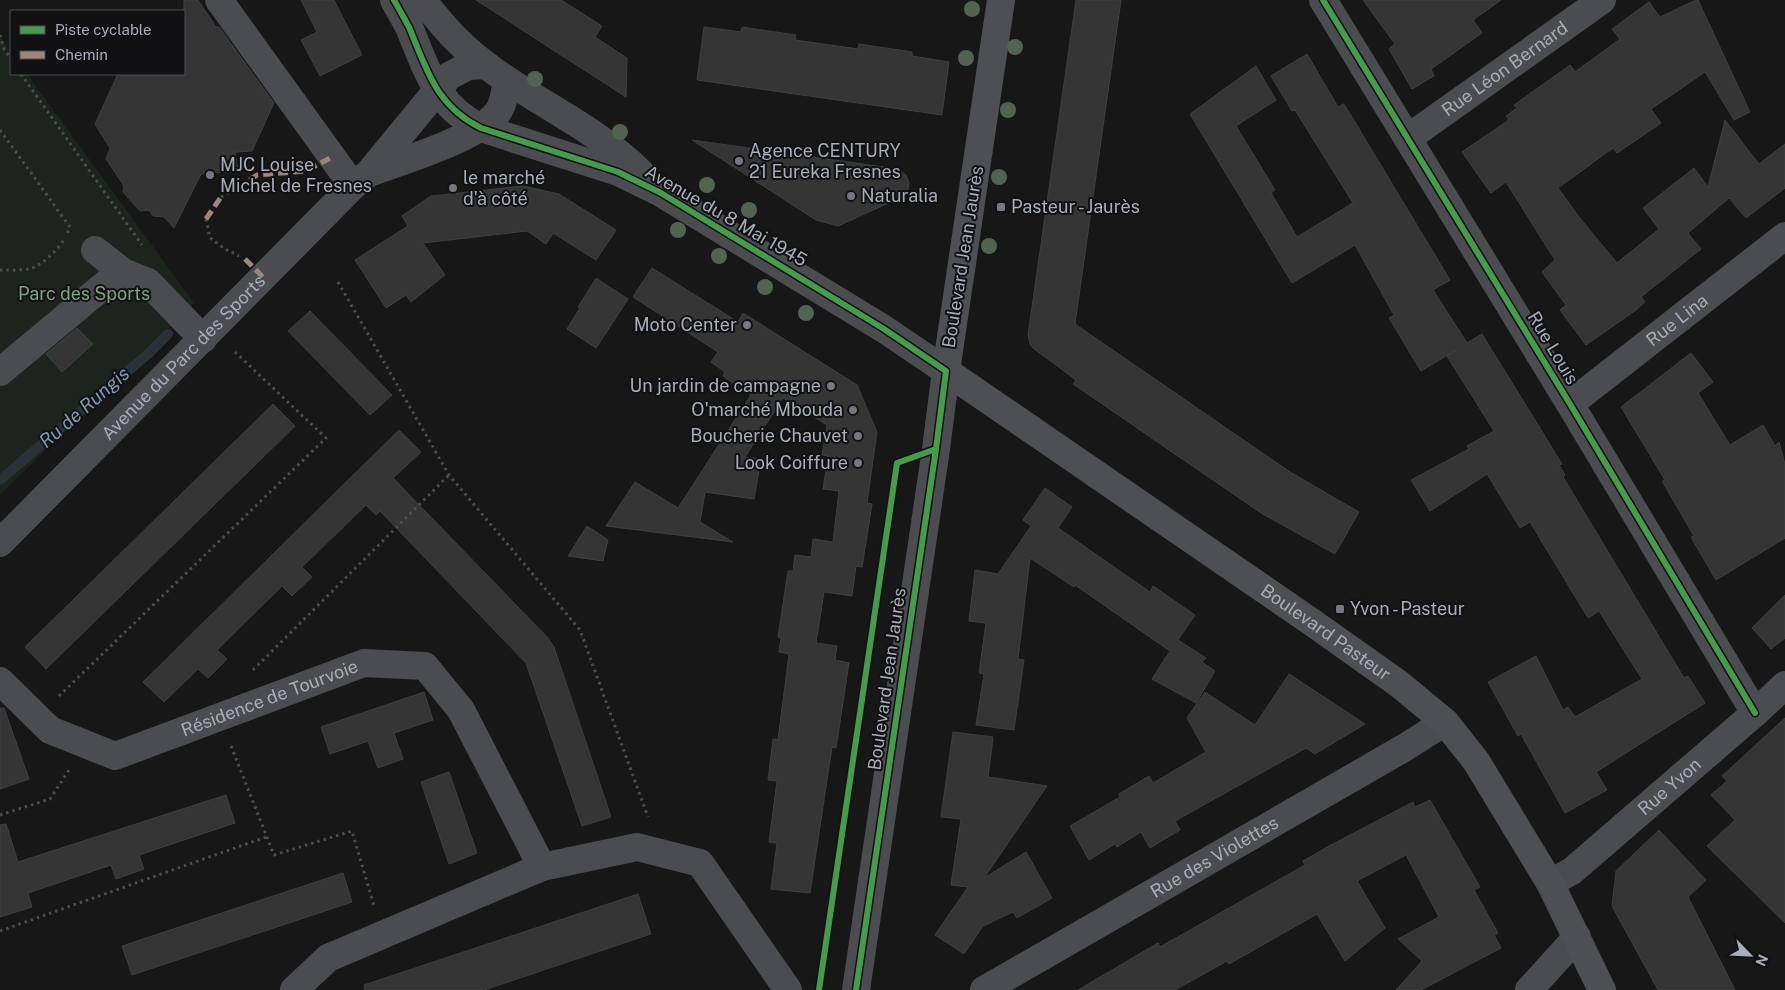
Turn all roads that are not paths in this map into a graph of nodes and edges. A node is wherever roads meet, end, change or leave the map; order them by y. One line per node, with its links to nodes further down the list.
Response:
1 (219, 0): 11 (street)
2 (394, 0): 8 (street, Avenue du 8 Mai 1945)
3 (423, 0): 7 (street, Avenue du 8 Mai 1945)
4 (1001, 0): 17 (main road, Boulevard Jean Jaurès)
5 (1323, 0): 10 (street, Rue Louis)
6 (1602, 0): 10 (street, Rue Léon Bernard)
7 (497, 72): 8 (street, Avenue du Parc des Sports); 9 (street, Avenue du Parc des Sports); 12 (street, Avenue du 8 Mai 1945)
8 (436, 90): 9 (street, Avenue du 8 Mai 1945); 11 (street, Avenue du Parc des Sports)
9 (480, 128): 11 (street, Avenue du Parc des Sports); 12 (street, Avenue du 8 Mai 1945)
10 (1408, 138): 19 (street, Rue Louis)
11 (361, 179): 16 (street, Avenue du Parc des Sports)
12 (661, 193): 17 (street, Avenue du 8 Mai 1945)
13 (1785, 236): 19 (street, Rue Lina)
14 (94, 250): 15 (street)
15 (123, 272): 16 (street); 18 (street)
16 (207, 335): 20 (street, Avenue du Parc des Sports)
17 (946, 371): 24 (main road, Boulevard Pasteur); 30 (street, Boulevard Jean Jaurès)
18 (0, 372)
19 (1570, 404): 23 (street, Rue Louis)
20 (0, 543)
21 (0, 681): 25 (street, Résidence de Tourvoie)
22 (1785, 685): 23 (street, Rue Yvon)
23 (1754, 713): 26 (street, Rue Yvon)
24 (1445, 722): 26 (main road, Boulevard Pasteur); 31 (street, Rue des Violettes)
25 (542, 867): 28 (street); 29 (street)
26 (1550, 883): 27 (main road, Boulevard Pasteur)
27 (1577, 936): 32 (street); 33 (main road, Boulevard Pasteur)
28 (294, 990)
29 (788, 990)
30 (856, 990)
31 (984, 990)
32 (1529, 990)
33 (1602, 990)

